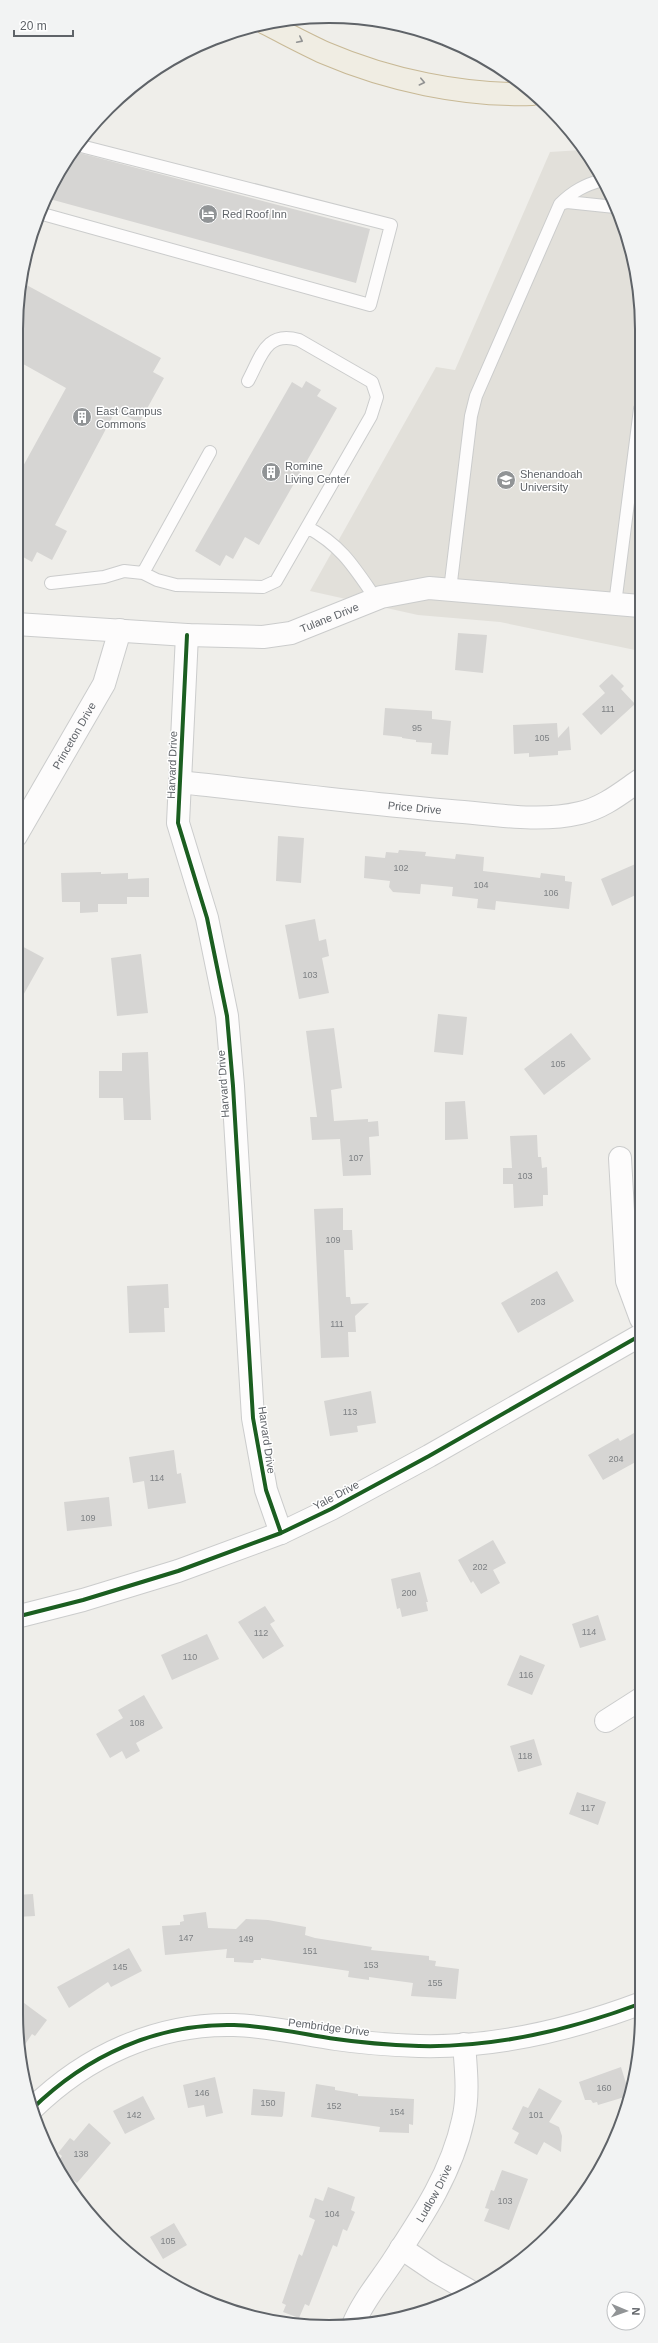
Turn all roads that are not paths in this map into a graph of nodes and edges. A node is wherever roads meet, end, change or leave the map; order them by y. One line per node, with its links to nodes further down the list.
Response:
1 (275, 28): 2 (highway, one-way to 2)
2 (525, 94)
3 (83, 147): 7 (lane)
4 (597, 182): 5 (lane)
5 (560, 204): 6 (lane); 14 (lane)
6 (609, 206)
7 (45, 215)
8 (248, 381): 11 (lane)
9 (635, 448): 16 (lane)
10 (210, 452): 12 (lane)
11 (307, 527): 12 (lane); 15 (lane)
12 (143, 573): 13 (lane)
13 (51, 583)
14 (450, 590): 15 (street, Tulane Drive); 16 (street, Tulane Drive)
15 (376, 599): 20 (street, Tulane Drive)
16 (615, 604): 17 (street, Tulane Drive)
17 (635, 606)
18 (23, 624): 19 (street, Tulane Drive)
19 (120, 630): 20 (street, Tulane Drive); 23 (street, Princeton Drive)
20 (187, 635): 21 (street, Harvard Drive)
21 (180, 782): 22 (street, Price Drive); 27 (street, Harvard Drive)
22 (635, 783)
23 (23, 824)
24 (620, 1158): 25 (street)
25 (635, 1303)
26 (635, 1337): 27 (street, Yale Drive)
27 (280, 1533): 28 (street, Yale Drive)
28 (23, 1615)
29 (635, 1702): 30 (street)
30 (606, 1721)
31 (635, 2005): 32 (street, Pembridge Drive)
32 (464, 2044): 33 (street, Pembridge Drive); 34 (street, Ludlow Drive)
33 (37, 2105)
34 (402, 2248): 35 (street); 36 (street, Ludlow Drive)
35 (464, 2288)
36 (357, 2318)

